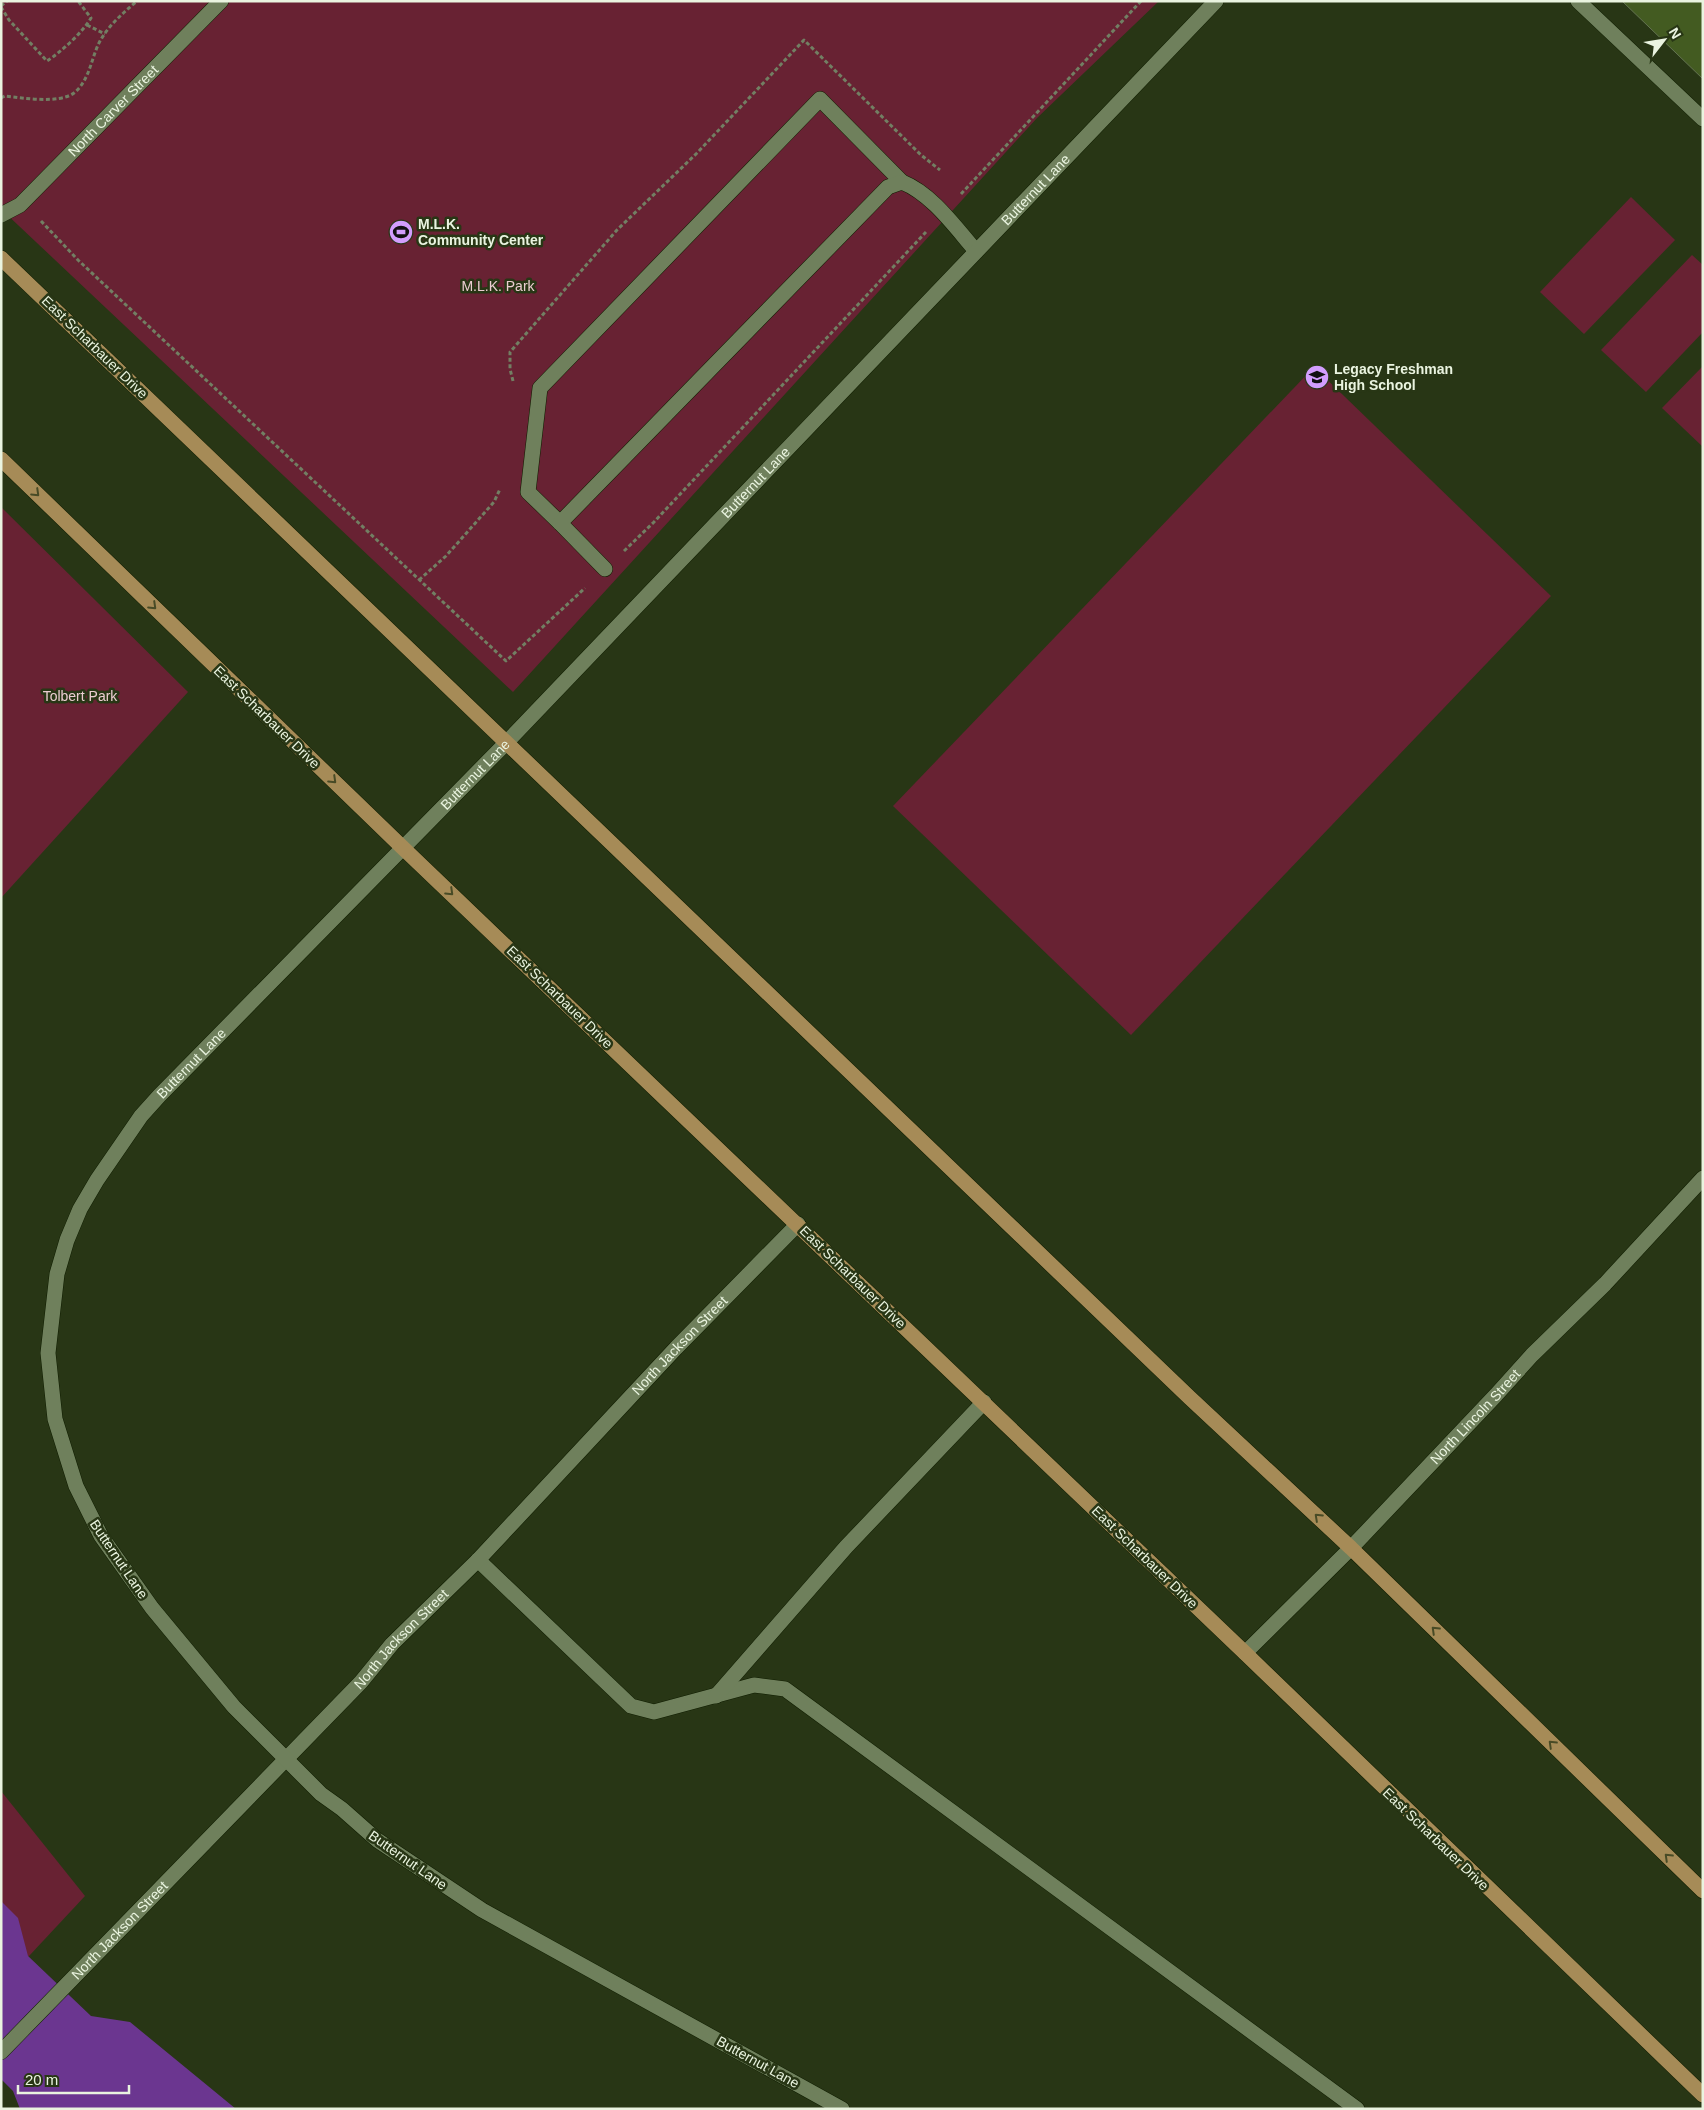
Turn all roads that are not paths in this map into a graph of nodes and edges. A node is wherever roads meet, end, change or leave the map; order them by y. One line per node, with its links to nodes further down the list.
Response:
1 (221, 1): 6 (street, North Carver Street)
2 (1216, 1): 7 (street, Butternut Lane)
3 (1578, 1): 4 (street)
4 (1703, 119)
5 (902, 182): 7 (street); 10 (street); 10 (street)
6 (1, 215)
7 (976, 251): 12 (street, Butternut Lane)
8 (1, 258): 12 (main road, East Scharbauer Drive)
9 (1, 459): 13 (main road, East Scharbauer Drive, one-way to 13)
10 (560, 523): 11 (street)
11 (605, 569)
12 (506, 743): 13 (street, Butternut Lane); 17 (main road, East Scharbauer Drive, one-way to 12)
13 (402, 847): 15 (main road, East Scharbauer Drive, one-way to 15); 21 (street, Butternut Lane)
14 (1703, 1178): 17 (street, North Lincoln Street)
15 (798, 1224): 16 (main road, East Scharbauer Drive); 18 (street, North Jackson Street)
16 (984, 1402): 19 (main road, East Scharbauer Drive); 20 (street)
17 (1351, 1548): 19 (street, North Lincoln Street); 22 (main road, East Scharbauer Drive, one-way to 17)
18 (478, 1560): 20 (street); 21 (street, North Jackson Street)
19 (1245, 1653): 24 (main road, East Scharbauer Drive)
20 (716, 1696): 26 (street)
21 (286, 1759): 23 (street, North Jackson Street); 25 (street, Butternut Lane)
22 (1703, 1892)
23 (1, 2052)
24 (1703, 2095)
25 (842, 2109)
26 (1357, 2109)

